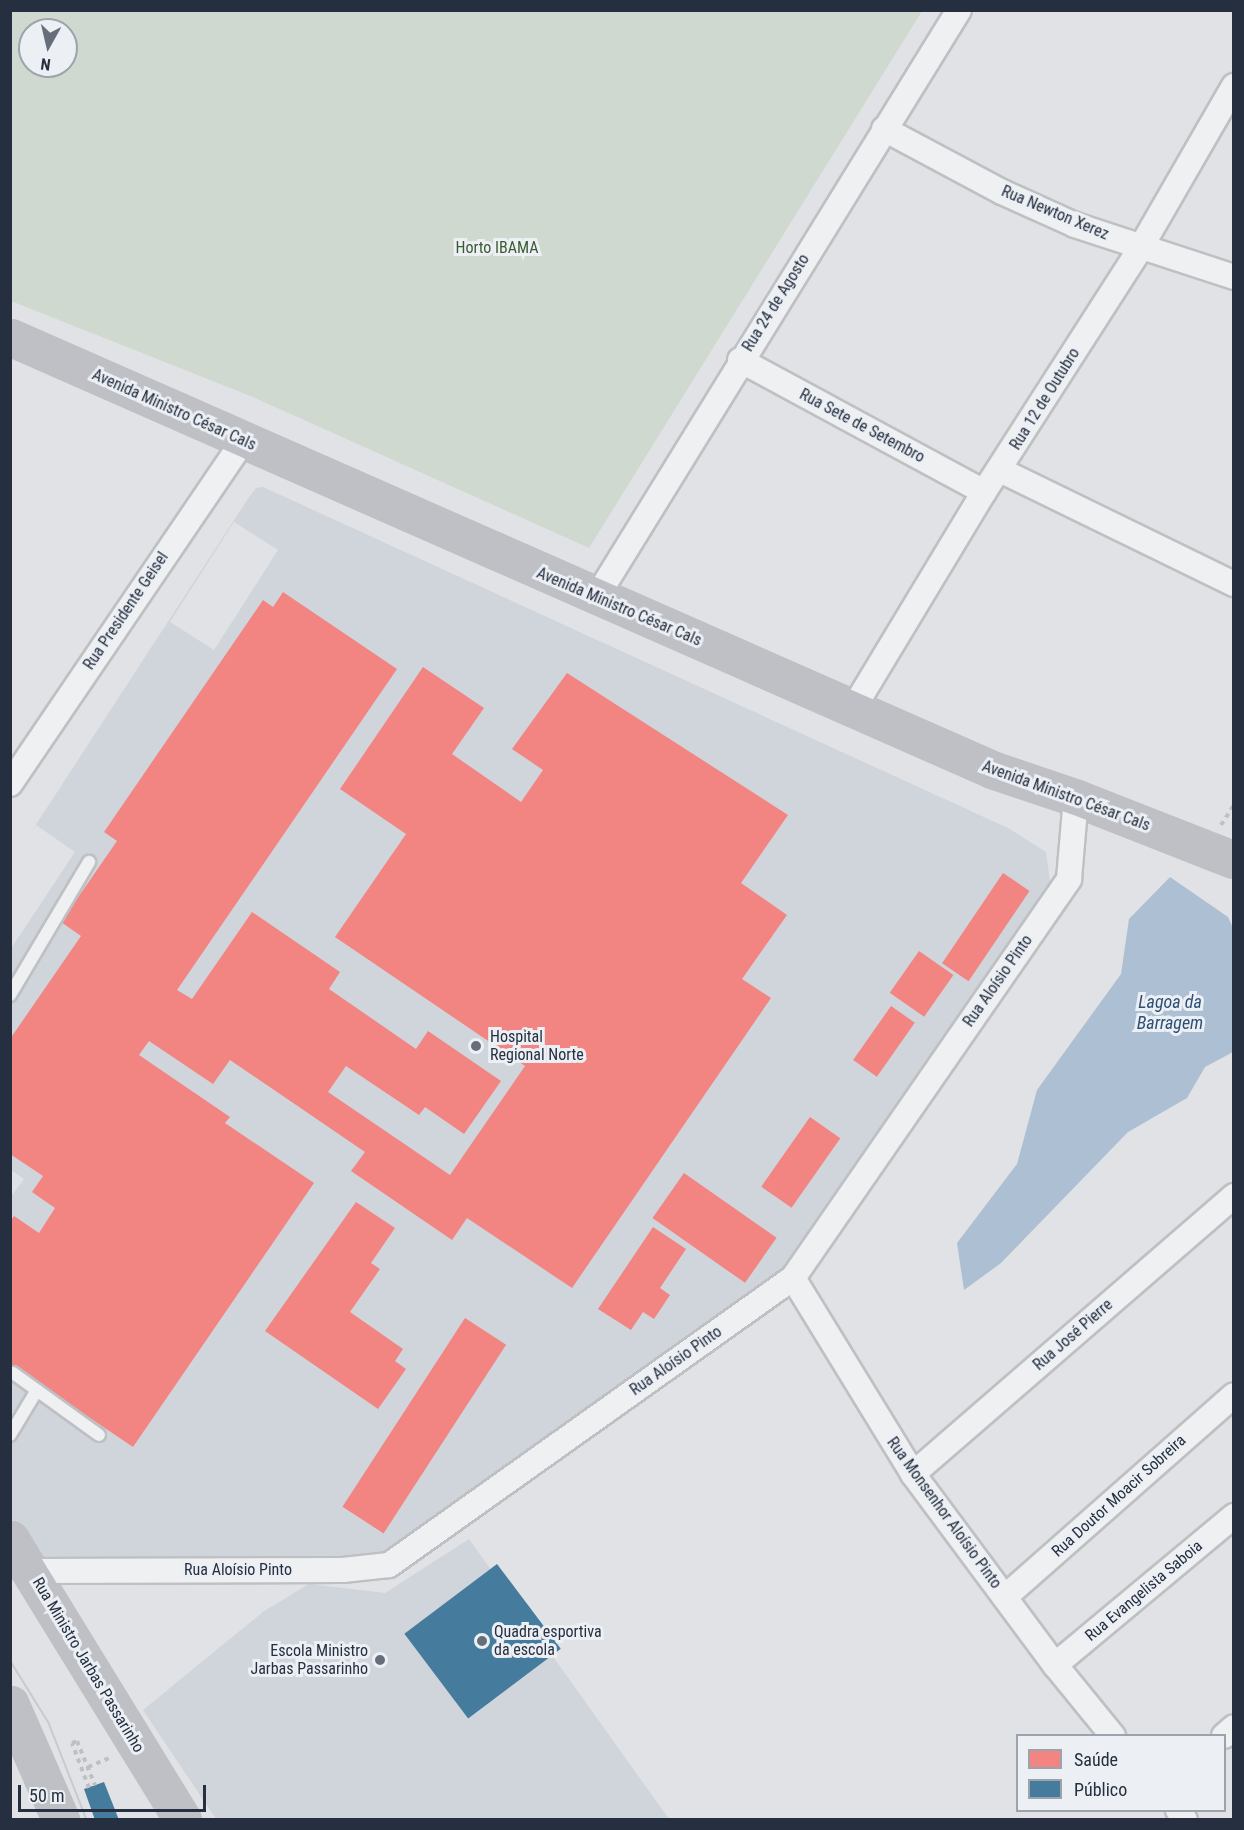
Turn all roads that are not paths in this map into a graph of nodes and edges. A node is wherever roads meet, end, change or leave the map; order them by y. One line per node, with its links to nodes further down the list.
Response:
1 (959, 10): 3 (street, Rua 24 de Agosto)
2 (1233, 86): 4 (street, Rua 12 de Outubro)
3 (884, 129): 4 (street, Rua Newton Xerez); 7 (street, Rua 24 de Agosto)
4 (1141, 247): 5 (street, Rua Newton Xerez); 9 (street, Rua 12 de Outubro)
5 (1233, 277)
6 (13, 342): 8 (main road, Avenida Ministro César Cals)
7 (740, 360): 10 (street, Rua Sete de Setembro); 12 (street, Rua 24 de Agosto)
8 (243, 441): 12 (main road, Avenida Ministro César Cals); 14 (street, Rua Presidente Geisel)
9 (1000, 470): 10 (street, Rua 12 de Outubro); 11 (street)
10 (984, 492): 13 (street, Rua 12 de Outubro)
11 (1233, 584)
12 (596, 598): 13 (main road, Avenida Ministro César Cals)
13 (853, 710): 15 (main road, Avenida Ministro César Cals)
14 (10, 784)
15 (1076, 798): 16 (main road, Avenida Ministro César Cals); 20 (street, Rua Aloísio Pinto)
16 (1233, 860)
17 (89, 861): 18 (lane)
18 (10, 994)
19 (1233, 1196): 26 (street, Rua José Pierre)
20 (793, 1278): 26 (street, Rua Monsenhor Aloísio Pinto); 29 (street, Rua Aloísio Pinto)
21 (13, 1373): 22 (lane)
22 (37, 1390): 24 (lane); 25 (lane)
23 (1233, 1395): 30 (street, Rua Doutor Moacir Sobreira)
24 (10, 1435)
25 (99, 1435)
26 (914, 1474): 30 (street, Rua Monsenhor Aloísio Pinto)
27 (1233, 1516): 31 (street, Rua Evangelista Saboia)
28 (10, 1539): 29 (main road, Rua Ministro Jarbas Passarinho)
29 (32, 1571): 35 (main road, Rua Ministro Jarbas Passarinho)
30 (1005, 1597): 31 (street, Rua Monsenhor Aloísio Pinto)
31 (1055, 1665): 33 (street, Rua Monsenhor Aloísio Pinto)
32 (10, 1704): 34 (main road)
33 (1111, 1734)
34 (61, 1820)
35 (183, 1820)

